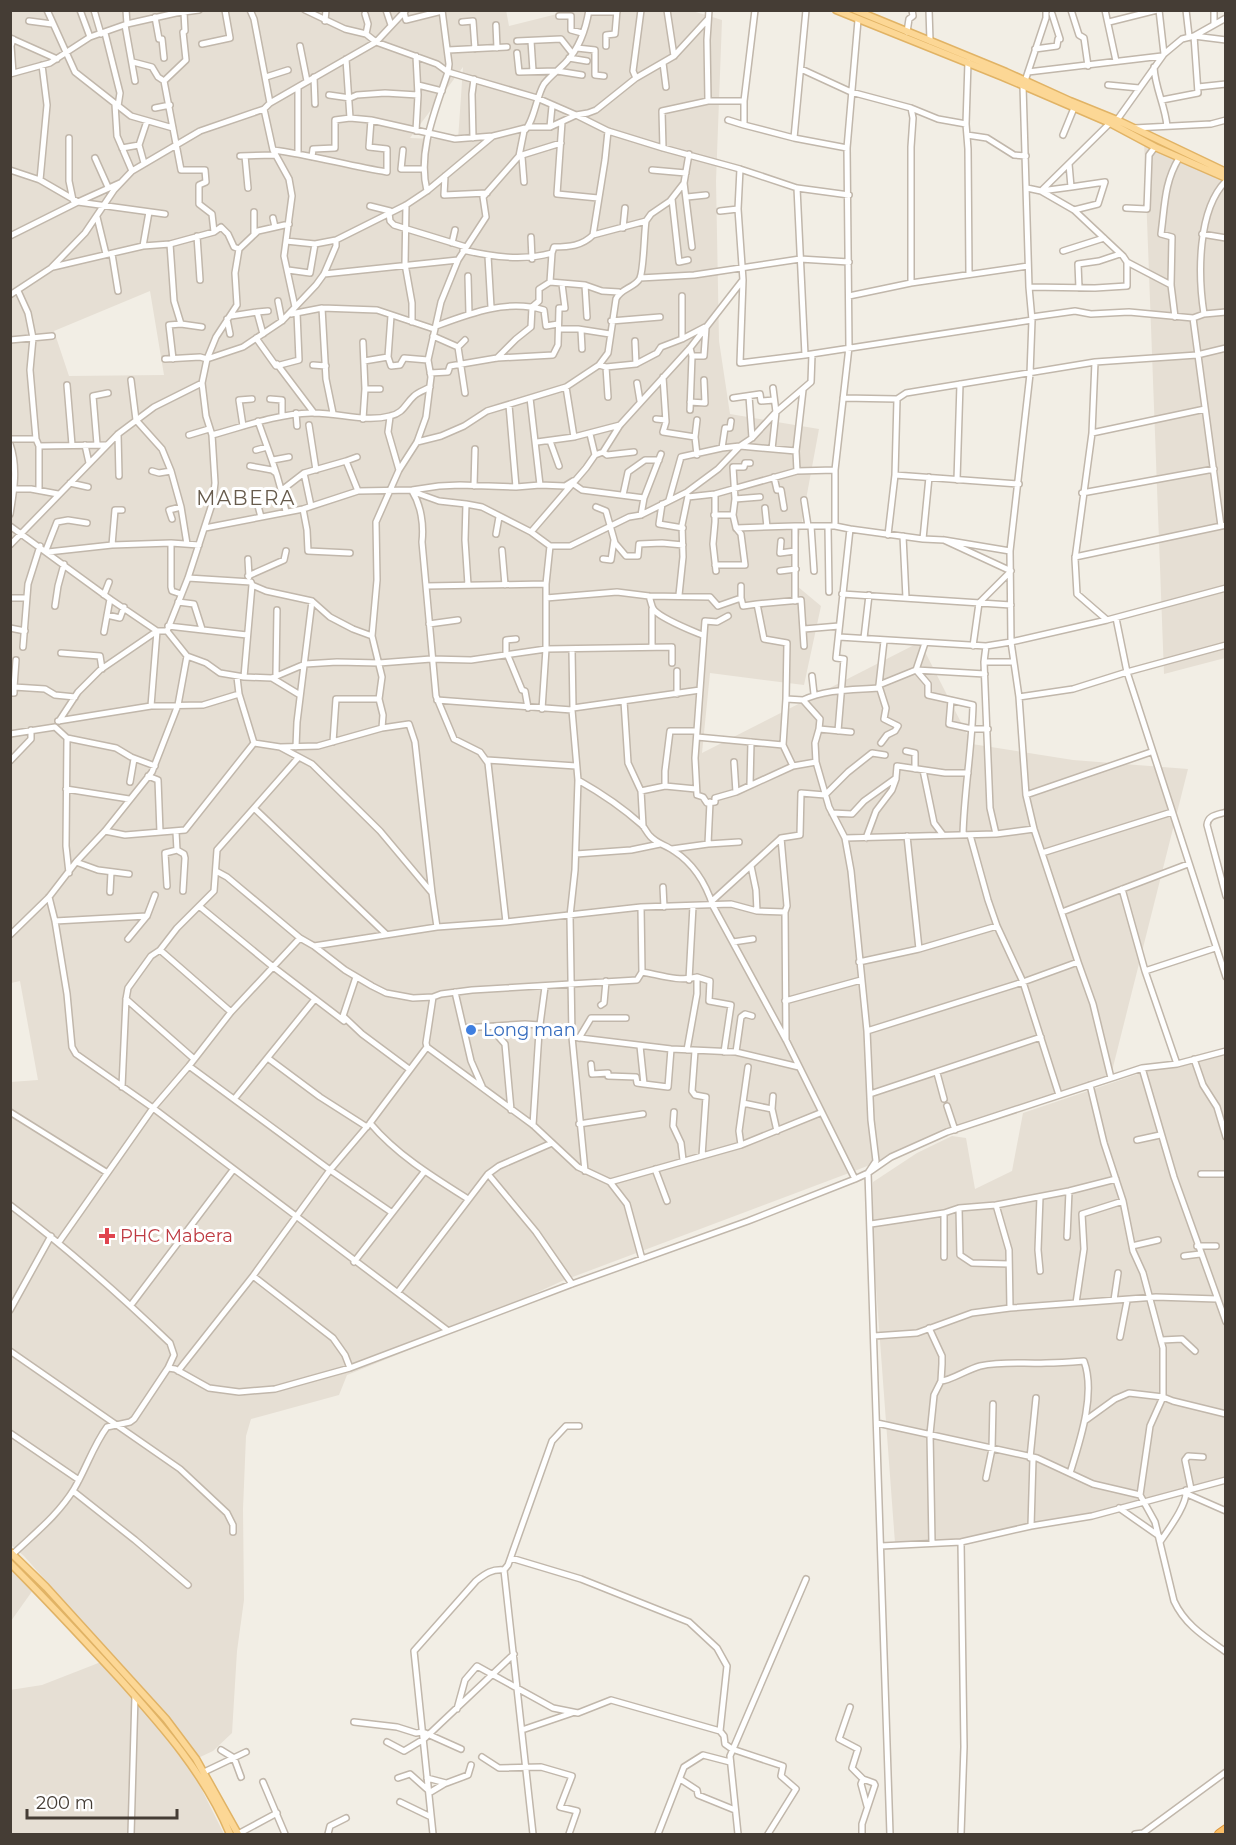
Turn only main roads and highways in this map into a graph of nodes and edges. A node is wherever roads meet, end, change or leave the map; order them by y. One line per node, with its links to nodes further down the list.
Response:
1 (836, 10): 3 (main road)
2 (858, 11): 3 (main road)
3 (1024, 83): 4 (main road); 5 (main road)
4 (1226, 172)
5 (1226, 180)
6 (12, 1553): 10 (main road)
7 (10, 1563): 9 (main road)
8 (1226, 1829): 11 (highway)
9 (230, 1834)
10 (238, 1834)
11 (1219, 1834)

